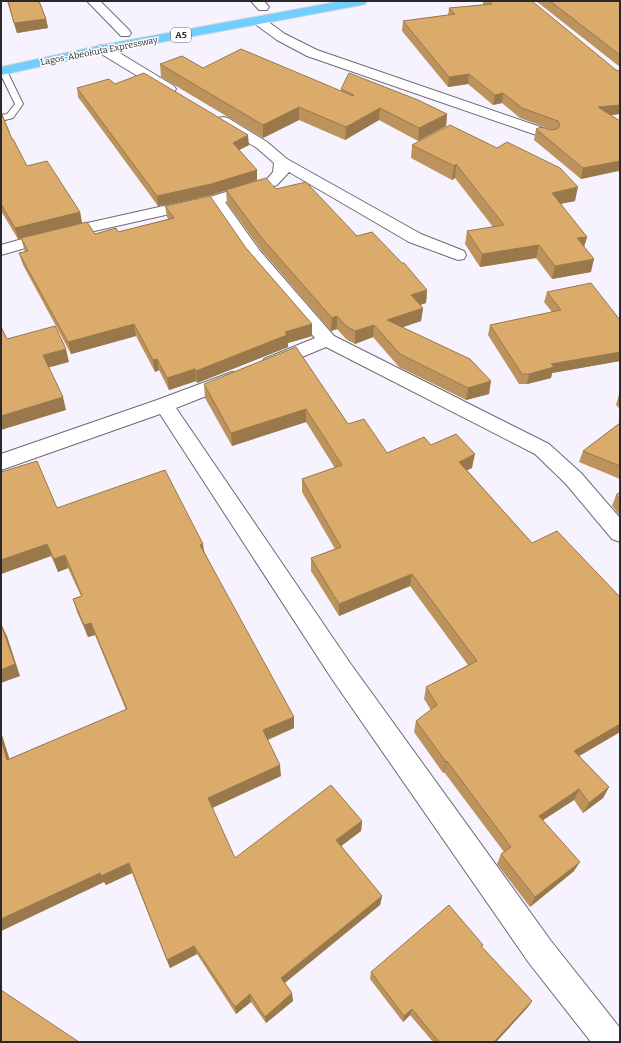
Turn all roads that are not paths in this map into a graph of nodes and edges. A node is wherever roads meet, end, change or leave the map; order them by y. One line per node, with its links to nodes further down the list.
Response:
1 (93, 1): 7 (street)
2 (361, 1): 6 (highway, Lagos-Abeokuta Expressway / A5)
3 (278, 4): 4 (highway)
4 (256, 6)
5 (217, 15): 7 (highway, Lagos-Abeokuta Expressway / A5)
6 (258, 21): 9 (highway, Lagos-Abeokuta Expressway / A5); 14 (street)
7 (126, 33): 8 (highway, Lagos-Abeokuta Expressway / A5)
8 (48, 48)
9 (104, 49): 10 (highway, Lagos-Abeokuta Expressway / A5); 11 (street)
10 (2, 71): 13 (lane)
11 (183, 97)
12 (209, 113): 15 (street)
13 (1, 118)
14 (550, 135)
15 (282, 162): 16 (street); 18 (street)
16 (216, 200): 17 (street); 19 (street)
17 (1, 250)
18 (458, 255)
19 (327, 340): 20 (street); 22 (street)
20 (164, 405): 21 (street); 23 (street)
21 (1, 462)
22 (620, 533)
23 (611, 1042)

